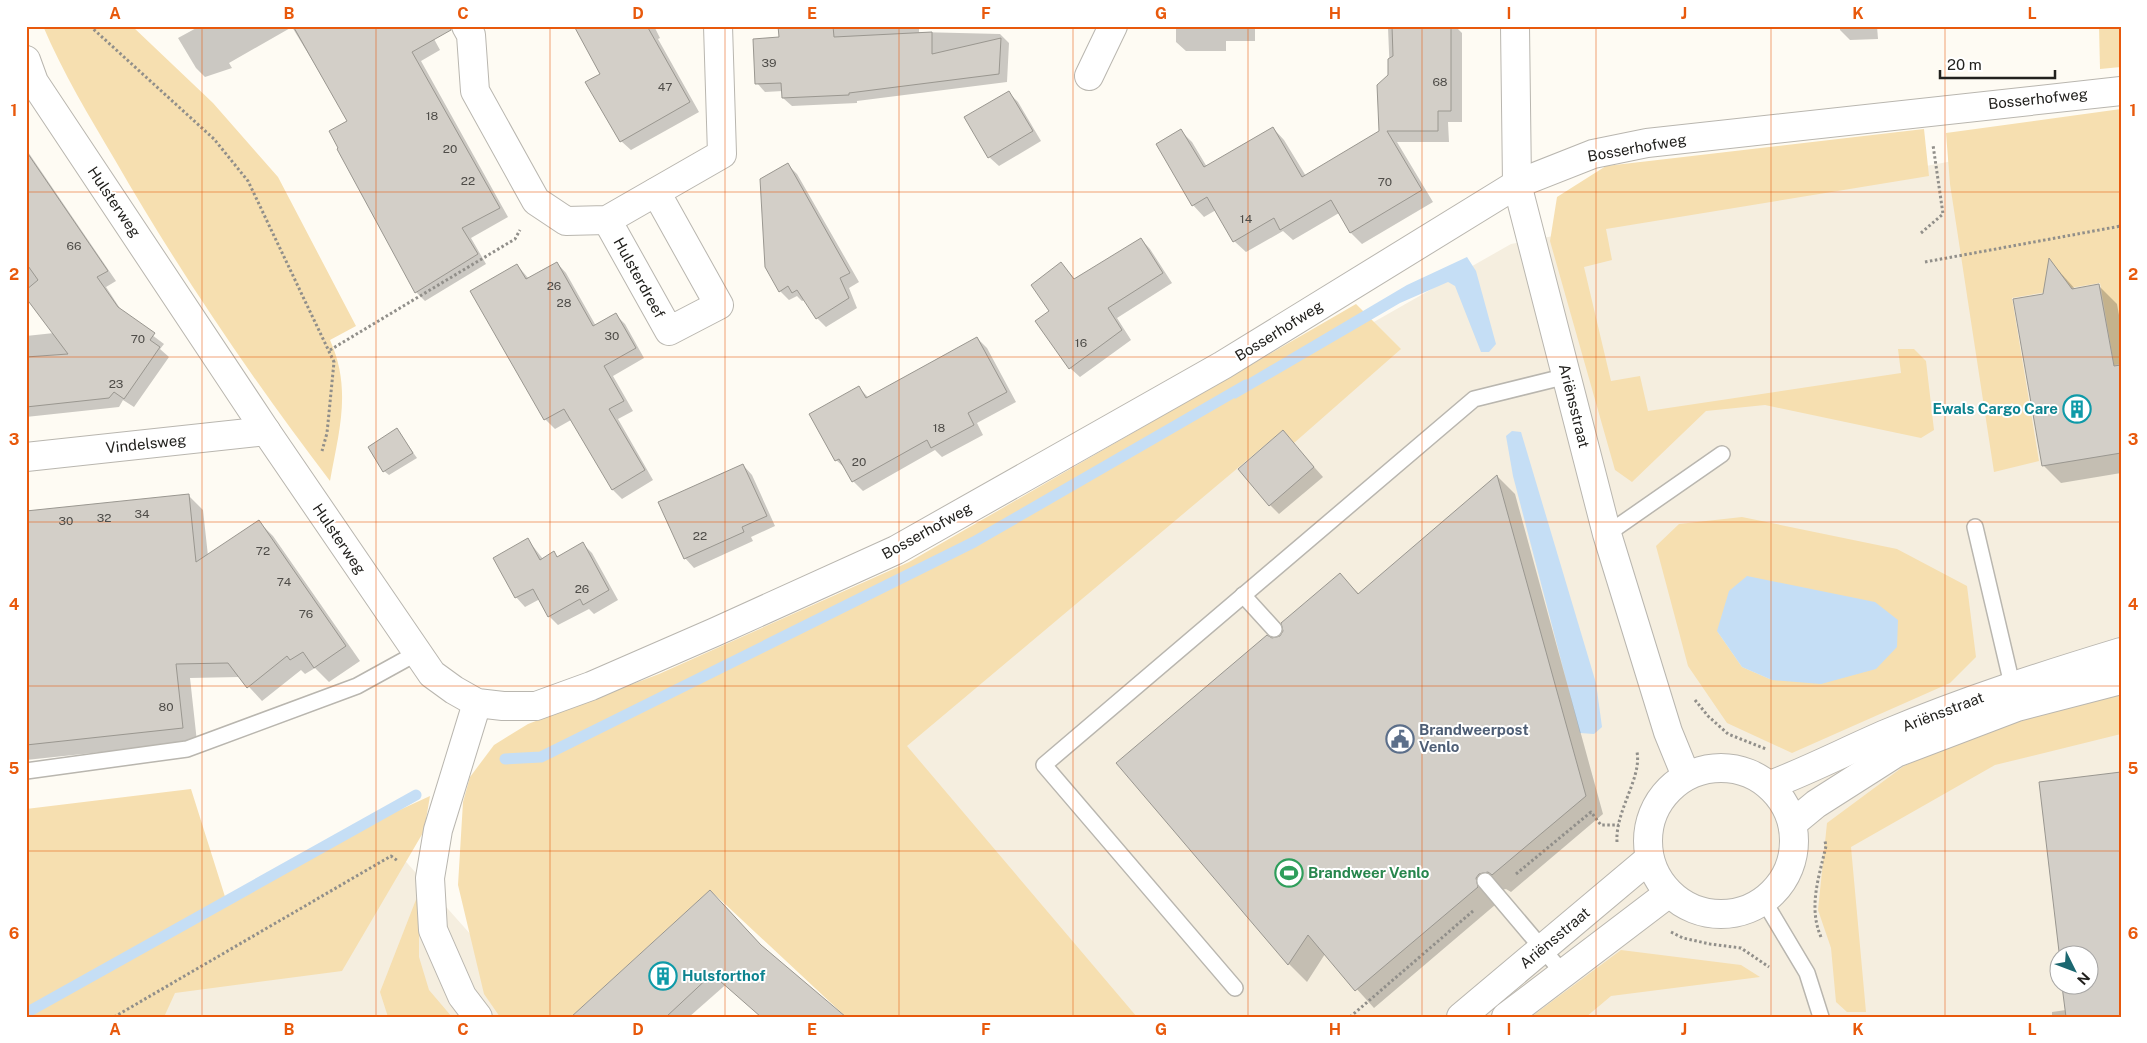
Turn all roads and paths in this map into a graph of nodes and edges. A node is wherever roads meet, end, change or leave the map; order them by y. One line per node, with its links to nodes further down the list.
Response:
1 (90, 26): 17 (path)
2 (466, 26): 12 (street, Hulsterdreef)
3 (718, 26): 11 (street, Hulsterdreef)
4 (1113, 26): 7 (street)
5 (1515, 26): 10 (street, Ariënsstraat)
6 (29, 75): 19 (street, Hulsterweg)
7 (1089, 76)
8 (2121, 91): 9 (street, Bosserhofweg)
9 (1928, 112): 10 (street, Bosserhofweg); 15 (path)
10 (1517, 184): 18 (street, Ariënsstraat); 31 (street, Bosserhofweg)
11 (656, 192): 13 (street, Hulsterdreef); 13 (street, Hulsterdreef)
12 (536, 201): 13 (street, Hulsterdreef); 17 (path)
13 (607, 220)
14 (2121, 226): 16 (path)
15 (1920, 234)
16 (1924, 262)
17 (330, 350): 22 (path)
18 (1567, 376): 24 (street, Ariënsstraat); 25 (lane)
19 (266, 431): 21 (street, Vindelsweg); 22 (street, Hulsterweg)
20 (1722, 454): 24 (lane)
21 (26, 456)
22 (311, 498): 28 (street, Hulsterweg)
23 (1975, 527): 30 (lane)
24 (1607, 534): 33 (street, Ariënsstraat)
25 (1244, 595): 26 (lane); 43 (lane)
26 (1274, 629)
27 (2121, 652): 30 (street, Ariënsstraat)
28 (417, 653): 31 (street, Hulsterweg); 32 (lane)
29 (2121, 680): 30 (street, Ariënsstraat)
30 (2015, 696): 34 (street, Ariënsstraat); 35 (street, Ariënsstraat)
31 (477, 702): 38 (street)
32 (26, 771)
33 (1686, 776): 34 (street); 36 (street)
34 (1770, 785): 35 (street)
35 (1793, 823): 40 (street)
36 (1649, 859): 39 (street); 41 (street, Ariënsstraat)
37 (1485, 881): 41 (lane)
38 (430, 882): 44 (path); 45 (street)
39 (1668, 892): 40 (street); 42 (street, Ariënsstraat)
40 (1764, 901): 48 (lane)
41 (1542, 949): 42 (lane); 46 (street, Ariënsstraat)
42 (1563, 973): 47 (street, Ariënsstraat)
43 (1235, 988)
44 (114, 1017)
45 (478, 1017)
46 (1461, 1017)
47 (1506, 1017)
48 (1821, 1017)

